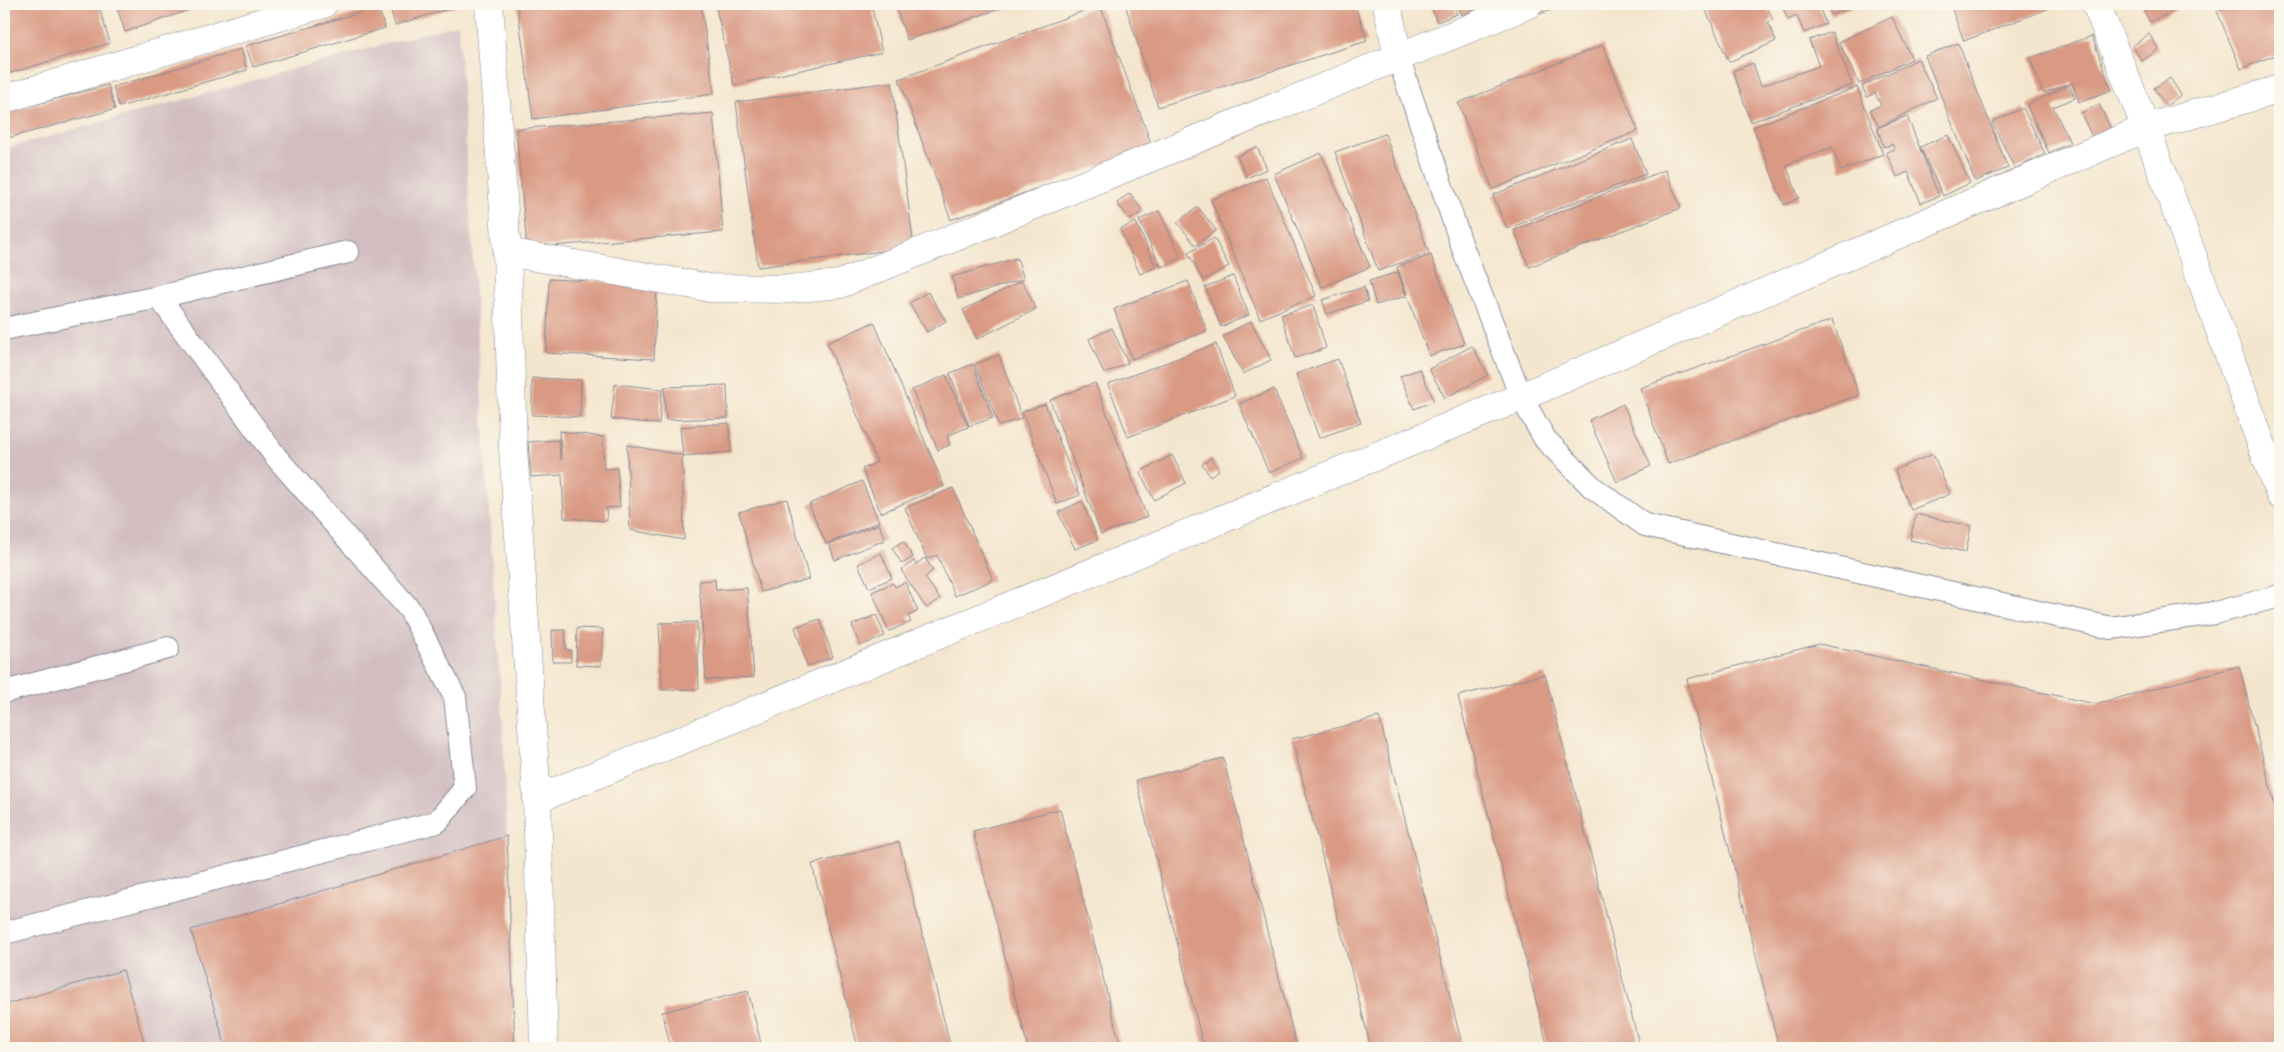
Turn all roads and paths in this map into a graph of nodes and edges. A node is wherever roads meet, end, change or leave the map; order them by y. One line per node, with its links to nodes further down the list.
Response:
1 (323, 4): 8 (street)
2 (488, 4): 11 (street)
3 (1387, 4): 6 (street)
4 (1529, 4): 6 (street)
5 (2096, 4): 9 (street)
6 (1398, 57): 11 (street); 14 (lane)
7 (2280, 89): 9 (street)
8 (4, 99)
9 (2146, 128): 14 (street); 15 (street)
10 (348, 252): 12 (lane)
11 (507, 252): 19 (street)
12 (160, 297): 13 (lane); 20 (lane)
13 (4, 329)
14 (1521, 397): 16 (lane); 19 (street)
15 (2280, 495)
16 (2280, 596)
17 (168, 648): 18 (lane)
18 (4, 692)
19 (537, 799): 21 (street)
20 (4, 933)
21 (544, 1048)

